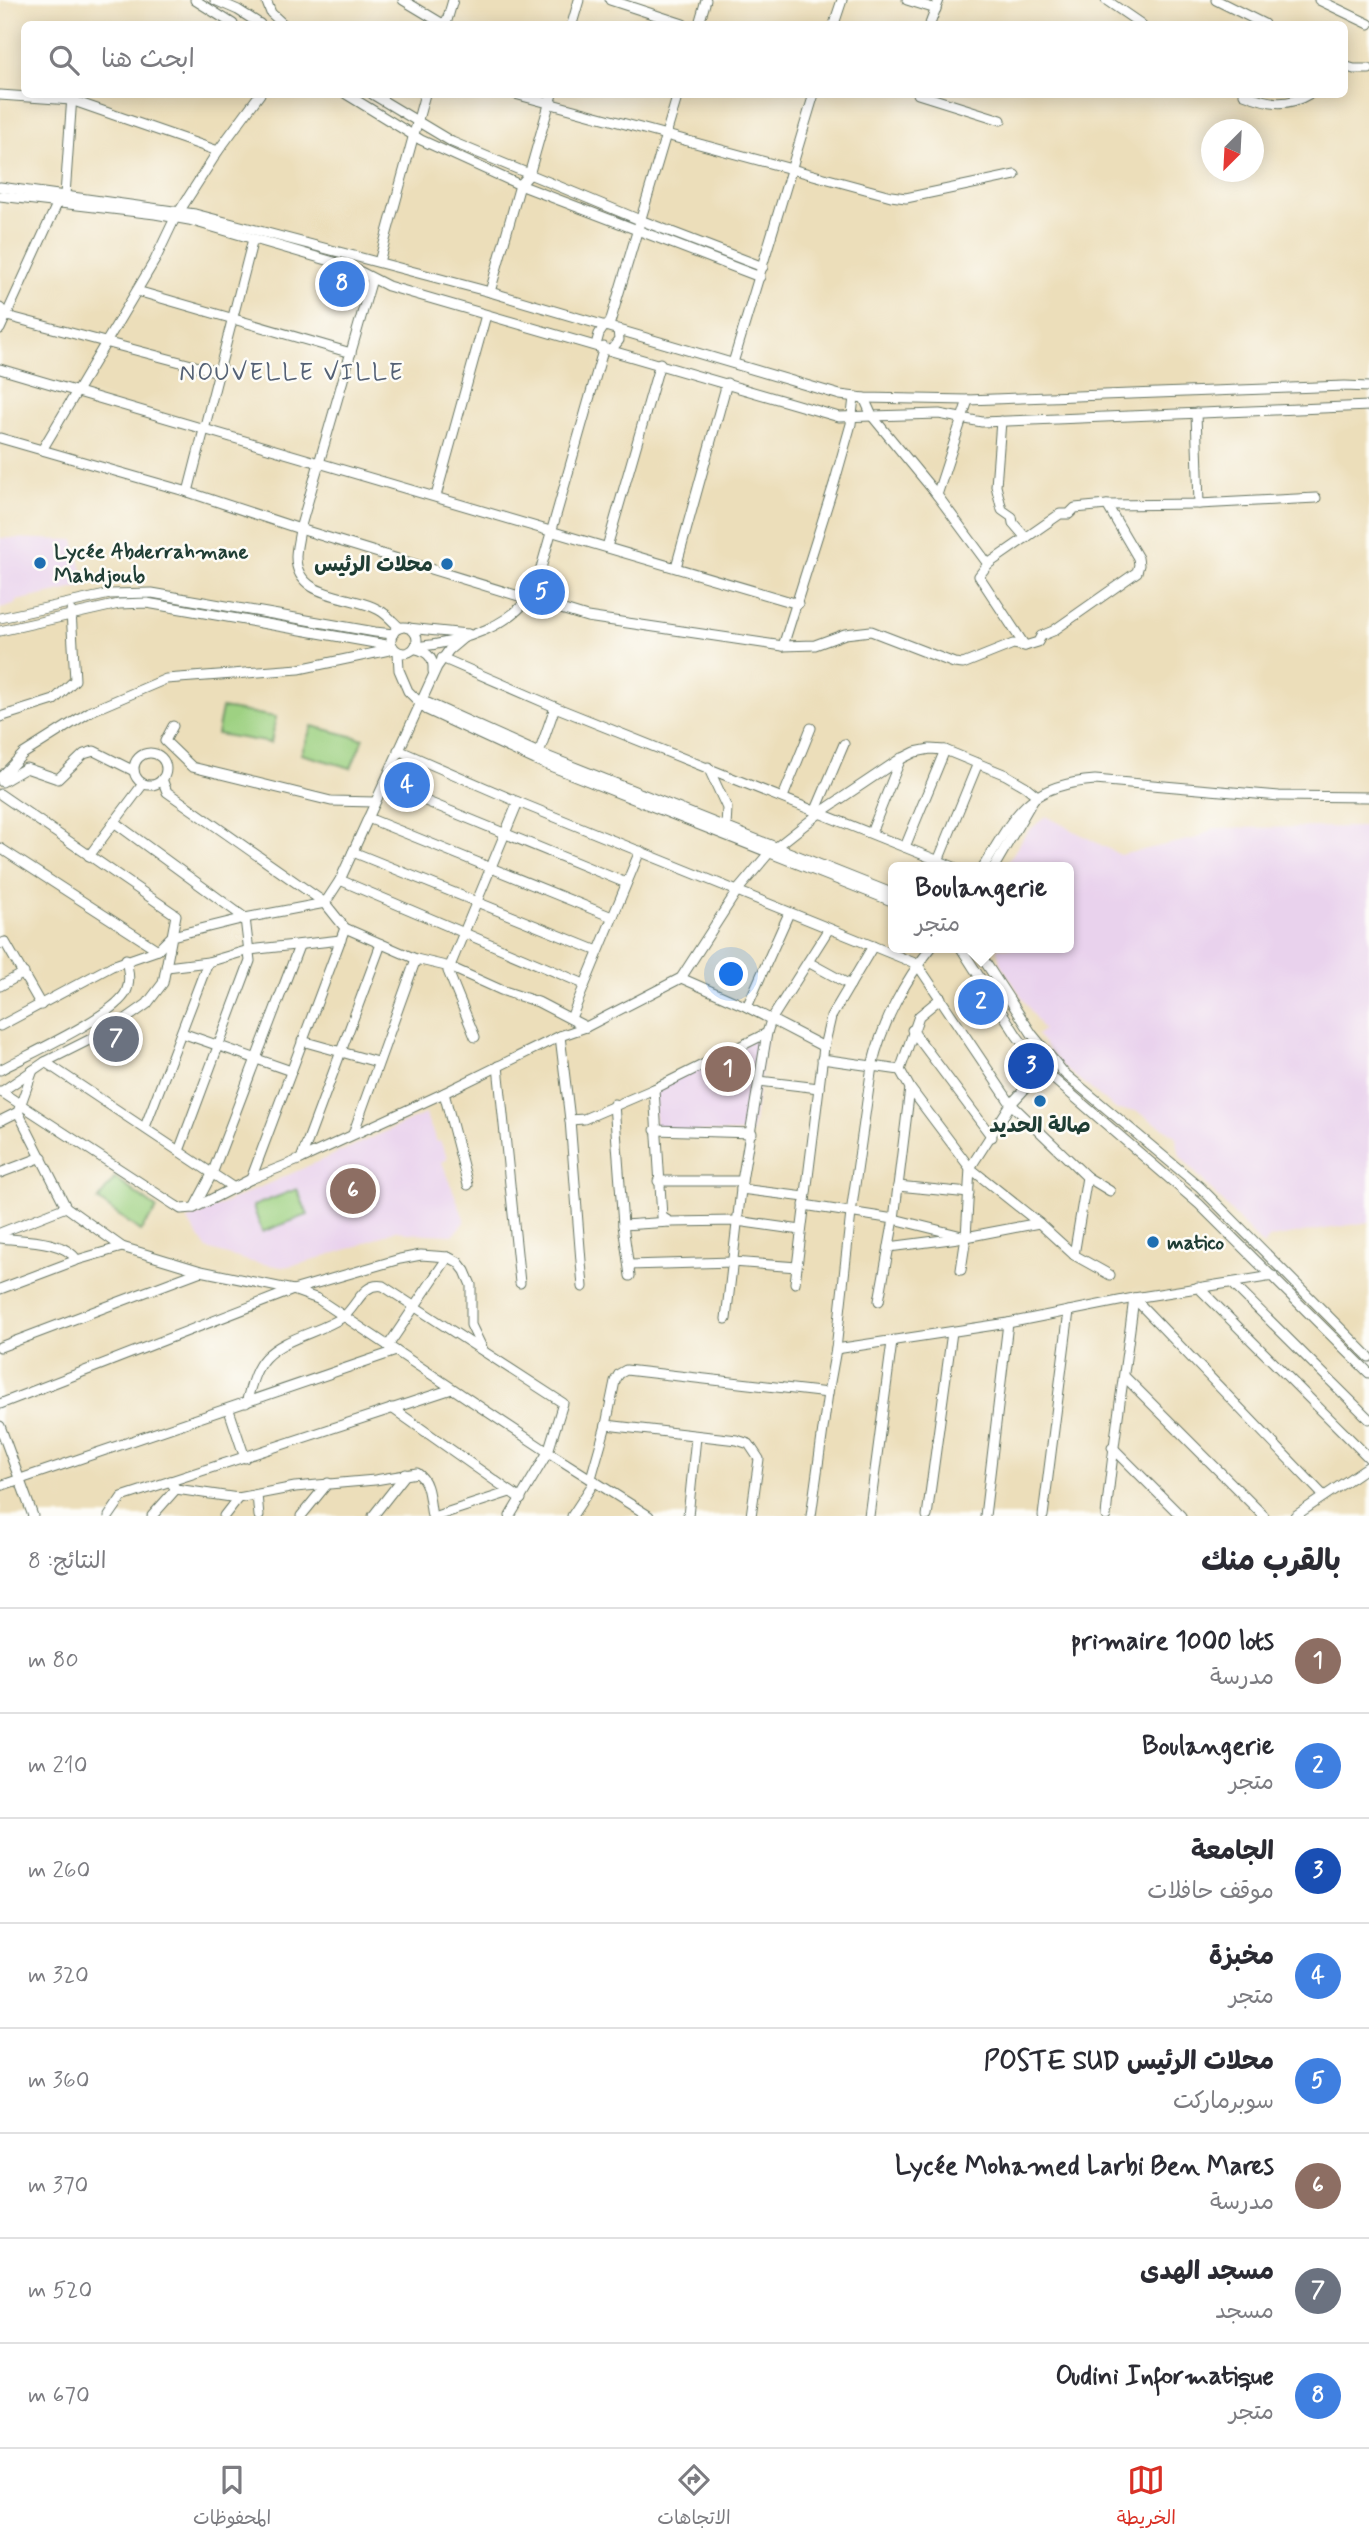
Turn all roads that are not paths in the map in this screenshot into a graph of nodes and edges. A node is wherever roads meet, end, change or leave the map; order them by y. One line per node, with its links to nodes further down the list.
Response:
1 (195, 0): 15 (street)
2 (215, 0): 16 (street)
3 (266, 0): 17 (street)
4 (403, 0): 18 (street)
5 (453, 0): 19 (street)
6 (579, 0): 20 (street)
7 (610, 0): 21 (street)
8 (706, 0): 22 (street)
9 (842, 0): 23 (street)
10 (907, 0): 14 (street)
11 (1106, 0): 25 (street)
12 (1216, 0): 26 (street)
13 (1319, 0): 27 (street)
14 (938, 4): 24 (street)
15 (228, 21)
16 (255, 21)
17 (280, 21)
18 (439, 21)
19 (445, 21)
20 (573, 21)
21 (674, 21)
22 (700, 21)
23 (835, 21)
24 (931, 21)
25 (1136, 21)
26 (1258, 21)
27 (1369, 24)
28 (1348, 67): 29 (street)
29 (1369, 69)
30 (0, 95): 31 (street)
31 (21, 96)
32 (71, 98): 55 (street)
33 (74, 98): 48 (street)
34 (257, 98): 48 (street)
35 (352, 98): 47 (street)
36 (378, 98): 45 (street)
37 (424, 98): 45 (street)
38 (677, 98): 46 (street)
39 (813, 98): 49 (street)
40 (931, 98): 44 (street)
41 (1258, 98): 42 (street)
42 (1300, 98)
43 (551, 99): 46 (street); 50 (street)
44 (1001, 120)
45 (417, 122): 47 (street); 50 (street)
46 (666, 134): 49 (street); 57 (street)
47 (414, 136): 52 (street); 59 (street)
48 (218, 151): 56 (street)
49 (792, 169): 51 (street); 60 (street)
50 (529, 175): 52 (street); 57 (street)
51 (1015, 175)
52 (520, 185): 57 (street); 63 (street)
53 (0, 187): 55 (street)
54 (0, 195): 55 (street)
55 (61, 199): 56 (street); 64 (street)
56 (178, 214): 58 (street); 59 (street); 62 (street)
57 (639, 225): 60 (street); 67 (street)
58 (253, 240): 61 (street); 66 (street)
59 (381, 262): 61 (street); 61 (street); 63 (street)
60 (761, 272): 73 (street)
61 (373, 279): 65 (street); 71 (street)
62 (137, 291): 66 (street); 69 (street)
63 (490, 292): 67 (street)
64 (4, 312): 68 (street); 69 (street)
65 (486, 315): 70 (street); 93 (street)
66 (234, 319): 71 (street); 75 (street)
67 (611, 326): 70 (street); 70 (street); 73 (street)
68 (0, 329)
69 (106, 342): 75 (street); 78 (street)
70 (604, 347): 72 (street); 98 (street)
71 (351, 353): 90 (street)
72 (660, 363): 76 (street); 100 (street)
73 (733, 363): 79 (street)
74 (0, 369): 78 (street)
75 (218, 372): 87 (street)
76 (727, 383): 84 (street); 102 (street)
77 (1369, 387): 80 (street)
78 (77, 391): 87 (street); 89 (street)
79 (859, 397): 80 (street); 83 (street); 84 (street)
80 (968, 400): 85 (street)
81 (1369, 406): 82 (street)
82 (1196, 413): 86 (street); 95 (street)
83 (872, 416): 84 (street); 85 (street); 92 (street)
84 (852, 417): 105 (street)
85 (963, 418): 86 (street); 92 (street)
86 (1000, 421): 99 (street)
87 (204, 428): 90 (street); 91 (street)
88 (0, 438): 89 (street)
89 (42, 450): 91 (street)
90 (320, 462): 93 (street); 97 (street)
91 (188, 492): 97 (street)
92 (937, 495): 101 (street)
93 (436, 496): 98 (street)
94 (1315, 498): 95 (street)
95 (1199, 504): 96 (street)
96 (1107, 505): 99 (street); 112 (street)
97 (300, 529): 103 (street); 108 (street)
98 (550, 530): 100 (street); 103 (street)
99 (1026, 538): 101 (street)
100 (607, 547): 102 (street)
101 (988, 564): 112 (street)
102 (676, 567): 105 (street)
103 (528, 599): 110 (street); 111 (street)
104 (71, 602): 106 (street); 107 (street); 108 (street)
105 (798, 604): 111 (street)
106 (71, 614): 109 (street); 114 (street); 119 (street)
107 (0, 618)
108 (400, 630): 110 (street); 113 (street); 114 (street)
109 (0, 631)
110 (468, 634): 113 (street); 115 (street)
111 (783, 646): 112 (street)
112 (1025, 646)
113 (414, 648): 114 (street); 116 (street)
114 (395, 649): 117 (street); 133 (street)
115 (442, 658): 116 (street); 118 (street)
116 (432, 676): 117 (street)
117 (419, 703): 123 (street); 125 (street); 150 (street)
118 (555, 707): 125 (street); 130 (street)
119 (0, 717)
120 (173, 726): 126 (street)
121 (811, 728): 138 (street)
122 (844, 744): 142 (street)
123 (398, 750): 135 (street); 141 (street)
124 (944, 750): 128 (street); 129 (street); 148 (street)
125 (539, 753): 145 (street)
126 (177, 754): 127 (street); 140 (street)
127 (161, 758): 131 (street); 132 (street)
128 (901, 758): 142 (street); 146 (street)
129 (978, 763): 137 (street); 154 (street)
130 (708, 767): 138 (street); 145 (street)
131 (134, 771): 133 (street); 134 (street)
132 (162, 779): 134 (street); 164 (street)
133 (0, 780)
134 (143, 784): 144 (street)
135 (384, 784): 140 (street); 147 (street)
136 (0, 794): 153 (street)
137 (1035, 795): 139 (street); 155 (street); 156 (street)
138 (783, 797): 142 (street)
139 (1369, 797)
140 (375, 802): 143 (street)
141 (518, 802): 147 (street); 151 (street)
142 (818, 811): 146 (street); 150 (street)
143 (369, 818): 152 (street); 157 (street)
144 (114, 822): 153 (street); 167 (street)
145 (726, 827): 150 (street)
146 (871, 833): 148 (street)
147 (505, 835): 157 (street); 159 (street)
148 (905, 847): 154 (street)
149 (0, 848): 177 (street)
150 (772, 850): 160 (street); 161 (street); 162 (street)
151 (640, 851): 159 (street); 160 (street)
152 (353, 852): 158 (street); 163 (street)
153 (89, 856): 171 (street)
154 (938, 861)
155 (986, 862)
156 (997, 862)
157 (491, 869): 163 (street); 166 (street)
158 (340, 880): 164 (street); 170 (street)
159 (626, 883): 166 (street)
160 (737, 891): 165 (street); 195 (street)
161 (888, 892)
162 (888, 899)
163 (477, 901): 170 (street); 179 (street)
164 (326, 903): 167 (street); 168 (street)
165 (789, 914): 169 (street); 201 (street)
166 (612, 917): 179 (street)
167 (245, 918): 171 (street); 178 (street)
168 (345, 928): 172 (street); 174 (street)
169 (828, 930): 176 (street); 189 (street)
170 (464, 934): 191 (street); 196 (street)
171 (172, 936): 177 (street); 192 (street)
172 (341, 940): 175 (street); 211 (street)
173 (0, 944): 194 (street)
174 (381, 944): 187 (street); 214 (street)
175 (299, 946): 178 (street); 215 (street)
176 (873, 946): 180 (street); 197 (street)
177 (158, 950): 186 (street)
178 (249, 950): 188 (street); 212 (street)
179 (598, 951): 196 (street)
180 (888, 952)
181 (890, 953): 190 (street)
182 (927, 953): 190 (street)
183 (964, 953): 222 (street)
184 (979, 953): 193 (street)
185 (986, 953): 193 (street)
186 (126, 959): 200 (street); 223 (street)
187 (416, 959): 191 (street); 219 (street)
188 (208, 962): 192 (street); 207 (street)
189 (808, 962): 197 (street); 203 (street)
190 (917, 964): 199 (street); 221 (street)
191 (450, 967): 202 (street); 210 (street)
192 (167, 968): 218 (street)
193 (990, 969): 217 (street)
194 (24, 973): 198 (street); 200 (street)
195 (681, 978): 201 (street); 205 (street)
196 (584, 984): 202 (street)
197 (850, 985): 213 (street)
198 (0, 986)
199 (941, 998): 206 (street); 234 (street)
200 (41, 1005): 204 (street)
201 (747, 1007): 203 (street)
202 (570, 1018): 205 (street)
203 (771, 1020): 208 (street); 213 (street)
204 (0, 1026)
205 (586, 1027): 209 (street)
206 (912, 1030): 225 (street); 242 (street)
207 (183, 1033): 212 (street); 238 (street)
208 (767, 1033): 227 (street); 230 (street)
209 (560, 1036): 220 (street); 236 (street)
210 (475, 1037)
211 (302, 1041): 214 (street); 226 (street)
212 (219, 1044): 215 (street); 243 (street)
213 (824, 1047): 216 (street)
214 (341, 1052): 219 (street); 245 (street)
215 (256, 1058): 226 (street); 248 (street)
216 (822, 1059): 221 (street); 228 (street)
217 (1052, 1060): 222 (street); 280 (street)
218 (45, 1062): 224 (street); 238 (street)
219 (377, 1062): 241 (street)
220 (498, 1066): 232 (street); 284 (street)
221 (872, 1066): 225 (street); 261 (street)
222 (1042, 1069): 234 (street); 283 (street)
223 (0, 1070)
224 (33, 1070): 231 (street); 235 (street)
225 (900, 1070): 229 (street)
226 (291, 1071): 250 (street)
227 (759, 1081): 228 (street); 240 (street)
228 (819, 1088): 258 (street)
229 (910, 1088): 246 (street); 254 (street)
230 (654, 1089): 233 (street); 239 (street)
231 (0, 1092): 235 (street)
232 (444, 1093): 241 (street); 252 (street)
233 (614, 1104): 236 (street); 266 (street)
234 (1011, 1104): 242 (street); 249 (street)
235 (20, 1108): 237 (street); 244 (street); 260 (street)
236 (570, 1120): 287 (street)
237 (0, 1121)
238 (145, 1127): 243 (street)
239 (655, 1130): 240 (street); 251 (street)
240 (752, 1133): 253 (street)
241 (353, 1134): 245 (street)
242 (992, 1137): 246 (street)
243 (179, 1151): 248 (street)
244 (42, 1157): 247 (street); 259 (street)
245 (301, 1159): 250 (street)
246 (970, 1168): 257 (street); 265 (street)
247 (0, 1172)
248 (212, 1174): 255 (street); 260 (street)
249 (1087, 1177): 256 (street); 272 (street)
250 (251, 1180): 255 (street)
251 (658, 1181): 253 (street); 264 (street)
252 (468, 1185)
253 (742, 1185): 258 (street); 263 (street)
254 (898, 1186): 257 (street); 262 (street)
255 (234, 1188): 260 (street)
256 (1110, 1191)
257 (969, 1193): 269 (street)
258 (805, 1201): 261 (street); 267 (street)
259 (66, 1206): 268 (street); 270 (street)
260 (194, 1208)
261 (851, 1213): 262 (street); 302 (street)
262 (894, 1219): 269 (street); 271 (street)
263 (737, 1221): 264 (street); 267 (street); 275 (street)
264 (670, 1222): 266 (street)
265 (1039, 1223): 269 (street); 272 (street)
266 (623, 1225): 276 (street)
267 (801, 1230): 277 (street)
268 (0, 1236): 274 (street)
269 (966, 1237): 271 (street); 279 (street)
270 (122, 1247): 274 (street); 278 (street)
271 (889, 1247): 292 (street)
272 (1074, 1255): 281 (street)
273 (448, 1257): 290 (street); 293 (street); 303 (street)
274 (77, 1259): 289 (street)
275 (733, 1262): 276 (street); 277 (street); 296 (street)
276 (629, 1265): 282 (street)
277 (797, 1267): 285 (street)
278 (201, 1270): 290 (street); 300 (street)
279 (961, 1270)
280 (1284, 1273): 283 (street); 304 (street)
281 (1110, 1275)
282 (630, 1276)
283 (1272, 1276): 286 (street); 305 (street)
284 (520, 1283)
285 (795, 1283)
286 (1232, 1283): 288 (street); 313 (street)
287 (583, 1287)
288 (1198, 1287): 291 (street); 320 (street)
289 (0, 1289)
290 (293, 1290): 295 (street); 310 (street)
291 (1134, 1298): 294 (street); 306 (street); 330 (street)
292 (879, 1301)
293 (415, 1306): 295 (street); 301 (street); 303 (street)
294 (1069, 1311): 297 (street); 351 (street)
295 (344, 1317): 301 (street); 309 (street)
296 (726, 1319)
297 (1008, 1323): 298 (street); 350 (street)
298 (952, 1332): 299 (street); 349 (street)
299 (891, 1342): 302 (street); 348 (street)
300 (0, 1347)
301 (392, 1348): 307 (street); 309 (street)
302 (836, 1349): 308 (street)
303 (483, 1350): 318 (street)
304 (1369, 1357)
305 (1369, 1373)
306 (1125, 1377): 317 (street); 354 (street)
307 (452, 1389): 311 (street); 318 (street)
308 (828, 1392): 314 (street); 347 (street)
309 (246, 1403): 312 (street)
310 (0, 1404)
311 (392, 1408): 319 (street); 328 (street)
312 (229, 1410): 319 (street); 323 (street)
313 (1369, 1419)
314 (606, 1425): 316 (street); 324 (street)
315 (0, 1426): 323 (street)
316 (696, 1437): 345 (street); 346 (street)
317 (1112, 1447): 352 (street); 353 (street)
318 (548, 1452): 324 (street); 332 (street)
319 (245, 1458): 326 (street)
320 (1369, 1458)
321 (1369, 1466): 330 (street)
322 (407, 1474): 325 (street); 340 (street); 341 (street)
323 (20, 1480): 327 (street); 334 (street)
324 (593, 1480): 333 (street); 343 (street)
325 (328, 1483): 329 (street); 339 (street)
326 (173, 1485): 331 (street); 335 (street); 336 (street)
327 (0, 1486)
328 (510, 1492): 332 (street); 341 (street)
329 (257, 1495): 331 (street); 338 (street)
330 (1324, 1496): 355 (street)
331 (239, 1499): 337 (street)
332 (521, 1499): 342 (street)
333 (637, 1512): 344 (street)
334 (33, 1516)
335 (110, 1516)
336 (152, 1516)
337 (224, 1516)
338 (259, 1516)
339 (301, 1516)
340 (373, 1516)
341 (434, 1516)
342 (510, 1516)
343 (572, 1516)
344 (649, 1516)
345 (688, 1516)
346 (751, 1516)
347 (811, 1516)
348 (869, 1516)
349 (927, 1516)
350 (985, 1516)
351 (1043, 1516)
352 (1106, 1516)
353 (1181, 1516)
354 (1264, 1516)
355 (1295, 1516)

